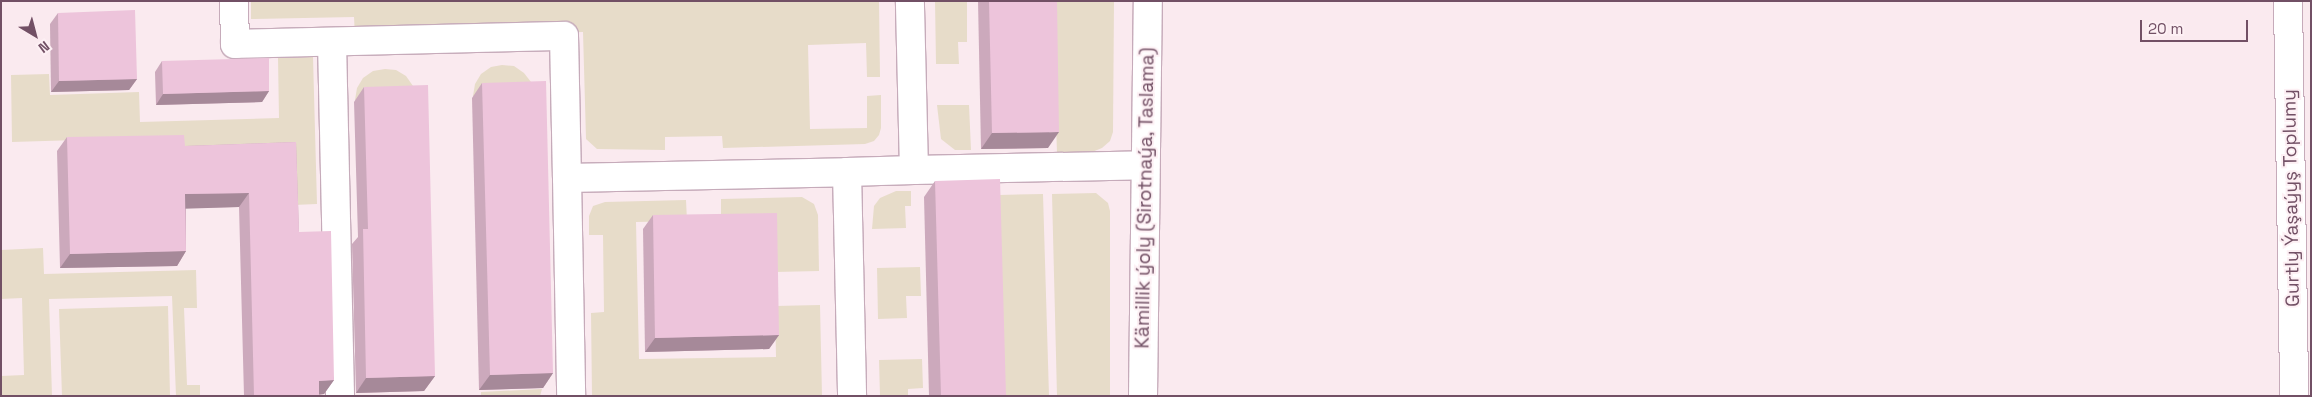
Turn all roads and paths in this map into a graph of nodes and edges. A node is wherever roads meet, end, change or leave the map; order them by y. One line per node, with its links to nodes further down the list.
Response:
1 (234, 1): 5 (street)
2 (910, 1): 7 (street)
3 (1148, 1): 6 (street, Kämillik ýoly (Sirotnaýa, Taslama))
4 (2288, 1): 10 (street, Gurtly Ýaşaýyş Toplumy)
5 (332, 42): 9 (street); 11 (street)
6 (1145, 165): 7 (street); 14 (street, Kämillik ýoly (Sirotnaýa, Taslama))
7 (914, 170): 8 (street)
8 (847, 172): 9 (street); 13 (street)
9 (567, 178): 12 (street)
10 (2301, 192): 15 (street, Gurtly Ýaşaýyş Toplumy)
11 (340, 396)
12 (571, 396)
13 (852, 396)
14 (1143, 396)
15 (2294, 396)

